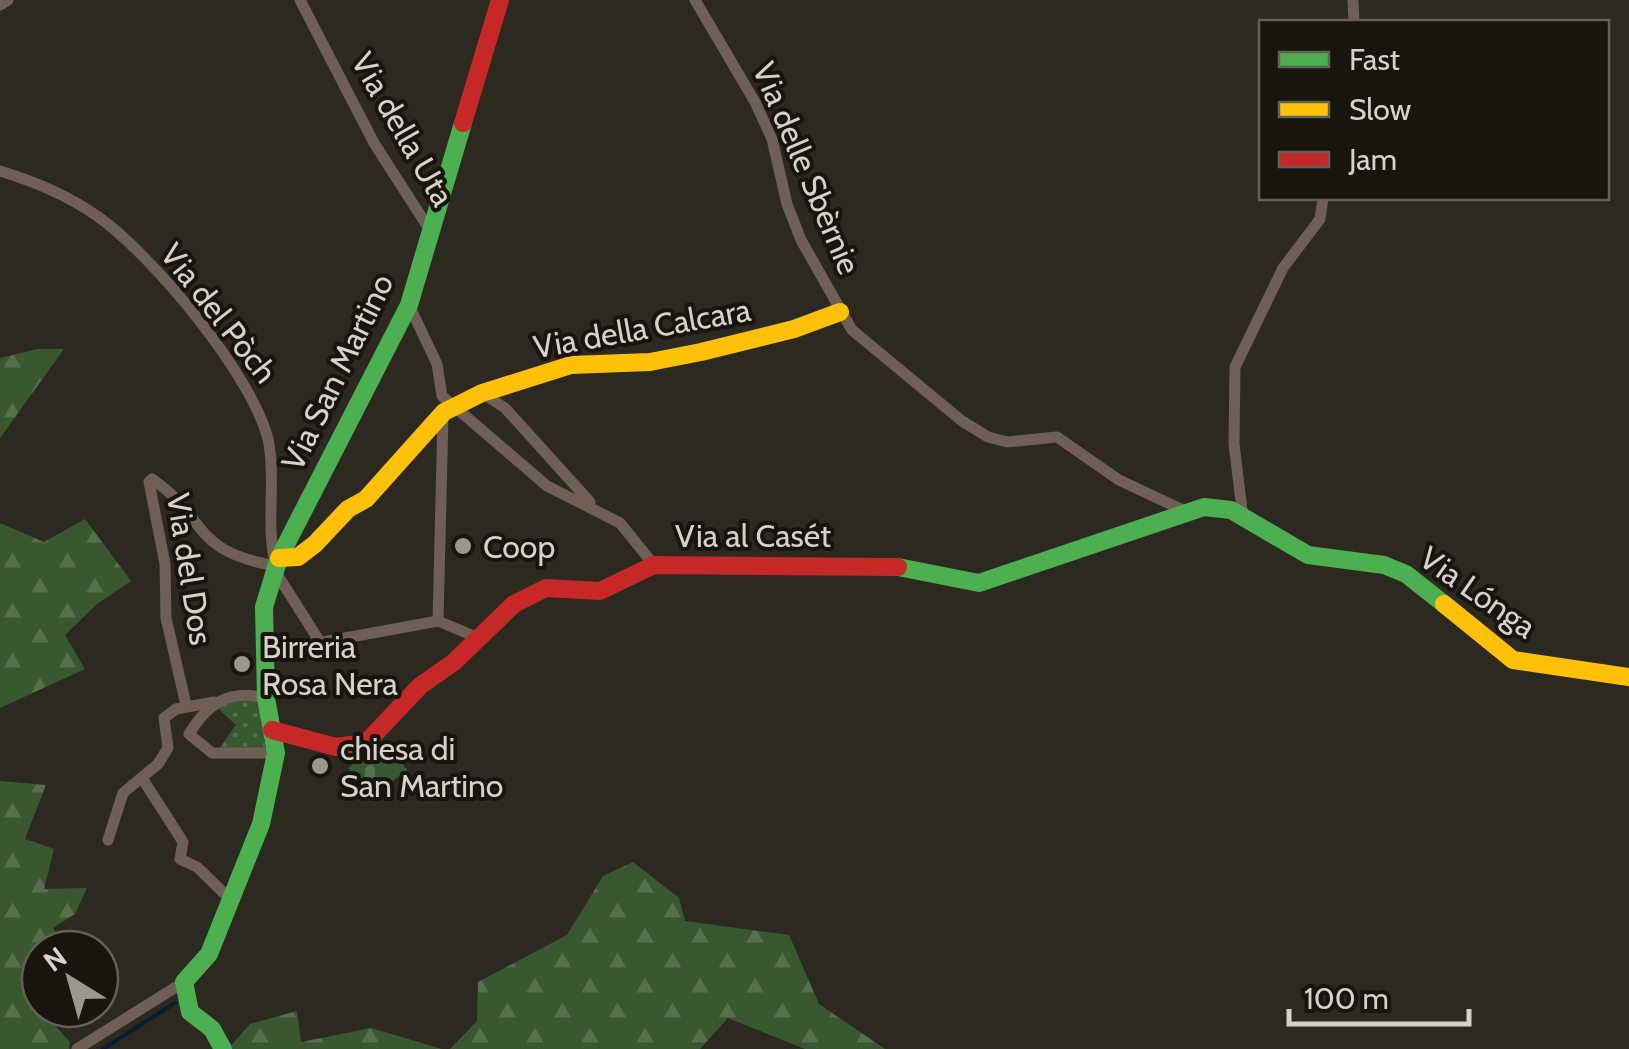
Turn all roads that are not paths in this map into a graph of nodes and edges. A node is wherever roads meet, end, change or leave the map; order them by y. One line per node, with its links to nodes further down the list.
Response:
1 (8, 0): 5 (street)
2 (300, 0): 8 (street, Via della Uta)
3 (500, 0): 8 (street, Via San Martino)
4 (695, 0): 10 (street, Via delle Sbèrnie)
5 (0, 5)
6 (0, 171): 16 (street, Via del Pòch)
7 (1323, 200): 15 (street)
8 (431, 232): 9 (street, Via San Martino)
9 (409, 305): 12 (street); 16 (street, Via San Martino)
10 (840, 312): 11 (street, Via della Calcara); 13 (street, Via delle Sbèrnie)
11 (482, 393): 12 (street, Via della Calcara); 14 (street)
12 (450, 408): 14 (street); 16 (street, Via della Calcara); 18 (street)
13 (1185, 511): 15 (street, Via Lónga); 17 (street, Via al Casét)
14 (600, 512): 17 (street)
15 (1243, 518): 22 (street, Via Lónga)
16 (276, 565): 20 (street); 21 (street, Via San Martino); 25 (street, Via del Dos)
17 (654, 565): 19 (street, Via al Casét)
18 (438, 621): 19 (street); 20 (street)
19 (476, 637): 26 (street, Via al Casét)
20 (320, 642): 21 (street)
21 (262, 653): 23 (street, Via San Martino)
22 (1629, 676)
23 (266, 698): 24 (street); 26 (street, Via San Martino)
24 (214, 702): 25 (street); 27 (street)
25 (186, 706): 28 (street)
26 (272, 730): 27 (street, Via San Martino)
27 (276, 754): 30 (street)
28 (142, 778): 29 (street); 30 (street)
29 (108, 840)
30 (229, 898): 31 (street)
31 (184, 982): 32 (street); 33 (street)
32 (222, 1048)
33 (77, 1049)

